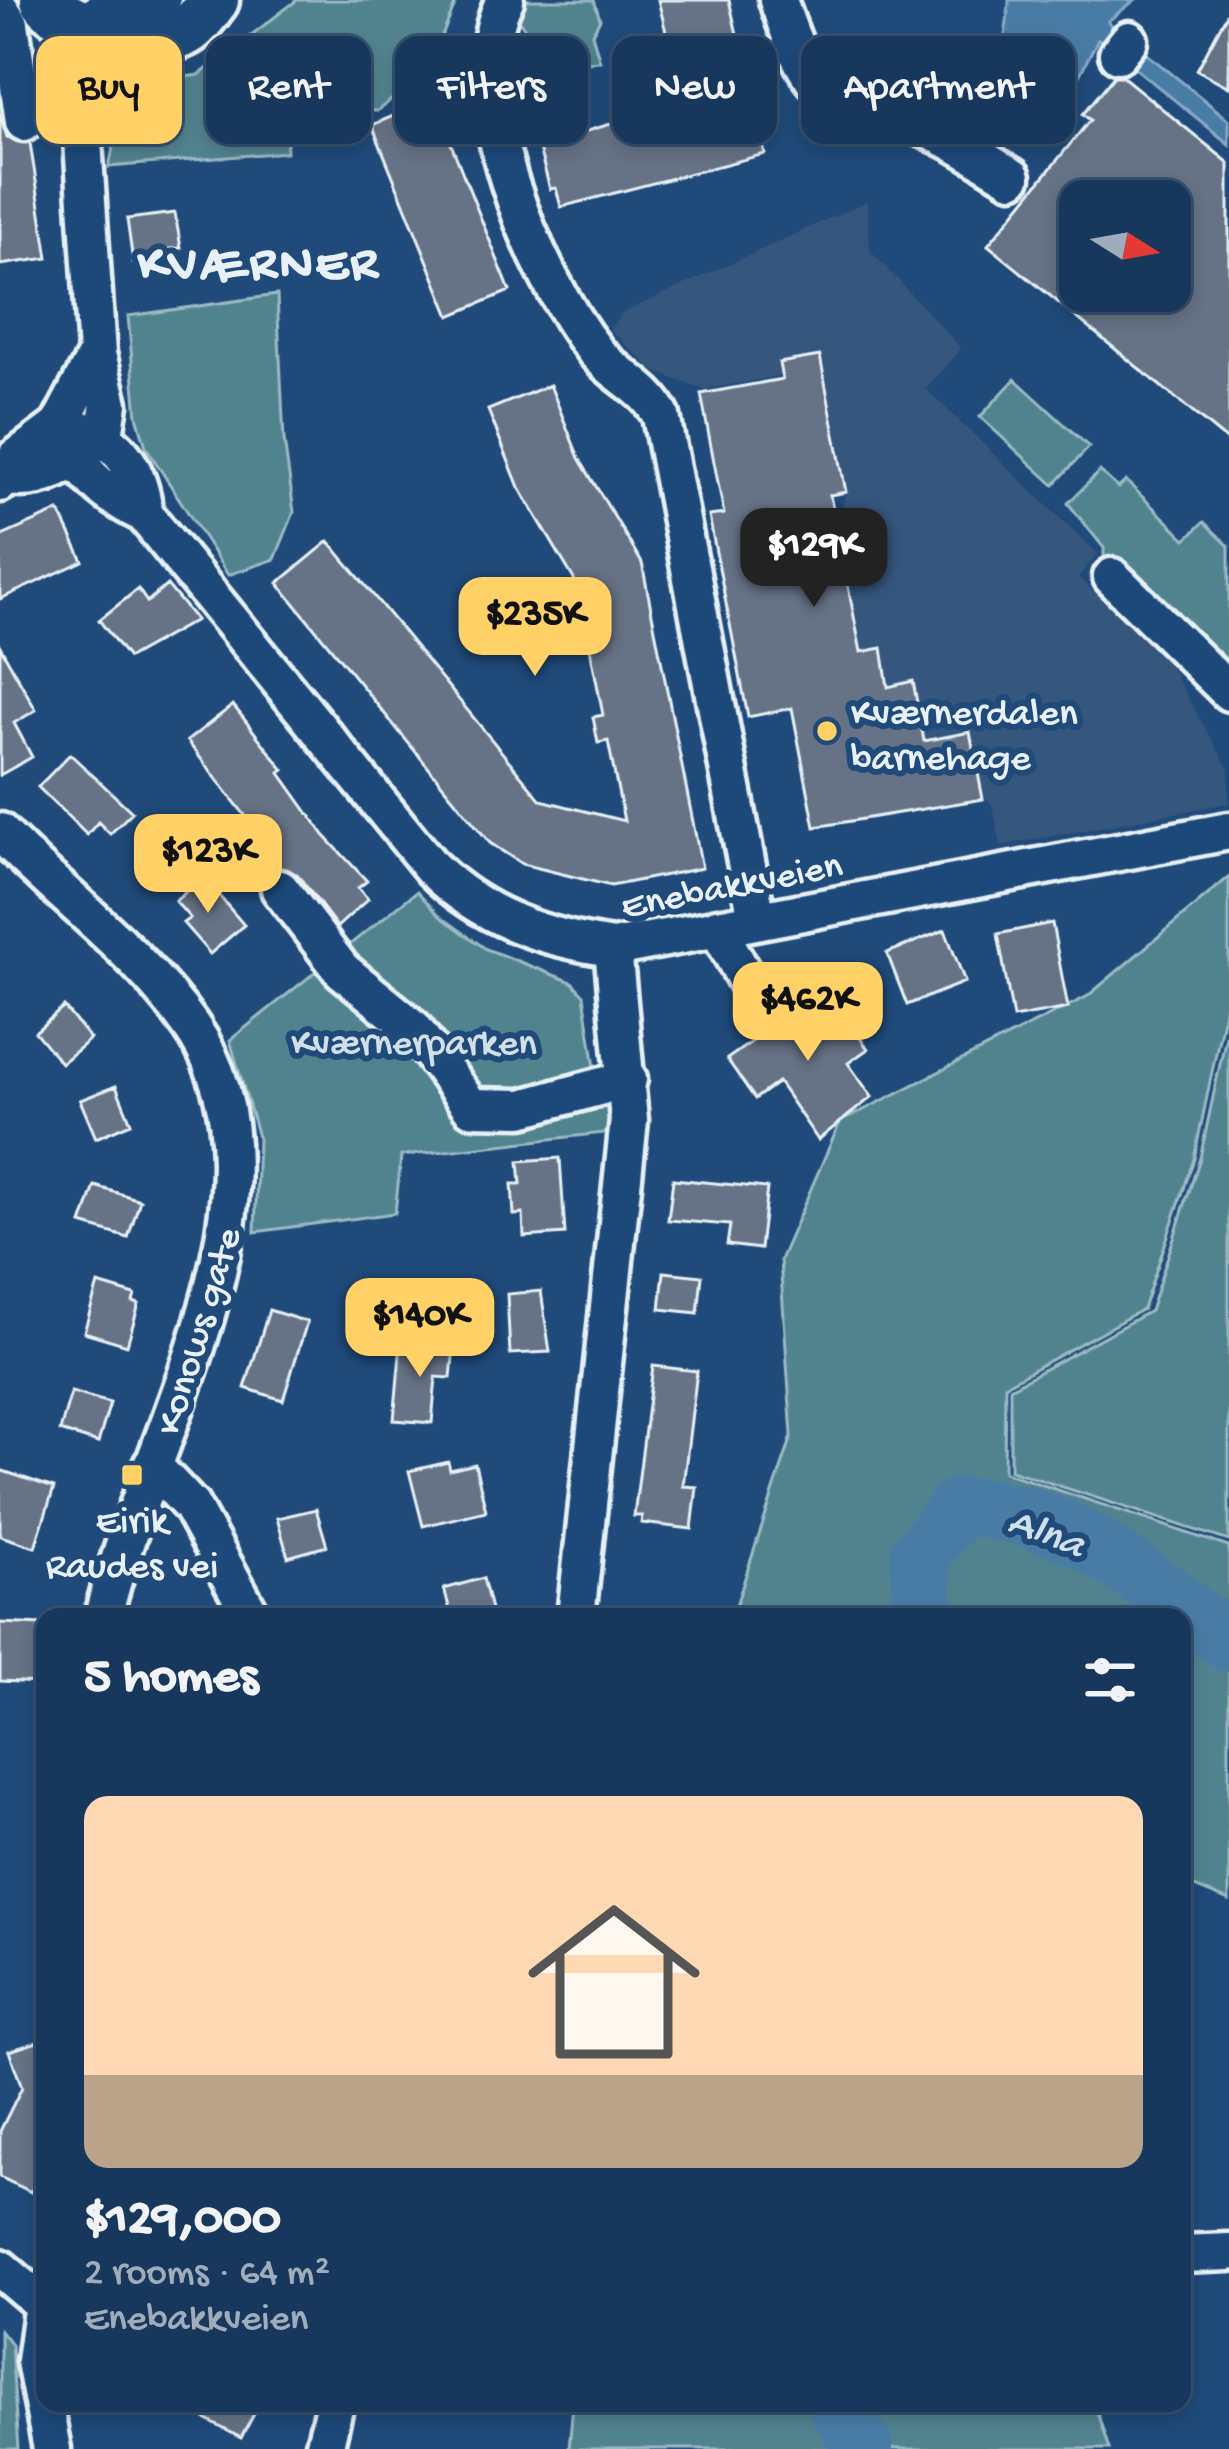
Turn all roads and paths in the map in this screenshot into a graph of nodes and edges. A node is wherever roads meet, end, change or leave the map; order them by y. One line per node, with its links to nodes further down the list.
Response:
1 (45, 0): 7 (main road)
2 (156, 0): 7 (main road)
3 (214, 0): 7 (main road)
4 (505, 0): 22 (street)
5 (778, 0): 10 (street)
6 (0, 9): 8 (street)
7 (113, 13)
8 (12, 123)
9 (82, 144): 11 (street)
10 (1012, 177)
11 (97, 354): 12 (street); 13 (street)
12 (59, 426): 13 (street); 14 (street, Enebakkveien); 15 (street)
13 (104, 434): 14 (street); 16 (street, Enebakkveien)
14 (72, 460): 15 (street); 16 (street, Enebakkveien)
15 (4, 480)
16 (144, 514): 24 (street, Enebakkveien)
17 (1112, 577): 18 (street)
18 (1229, 692)
19 (1229, 831): 22 (street, Enebakkveien)
20 (1, 837): 27 (street, Konows gate)
21 (280, 889): 26 (street)
22 (757, 919): 23 (street, Enebakkveien)
23 (717, 927): 24 (street, Enebakkveien); 25 (street)
24 (613, 948): 26 (street)
25 (749, 985)
26 (628, 1079): 30 (street)
27 (152, 1465): 28 (street, Konows gate); 29 (street)
28 (106, 1608)
29 (247, 1608)
30 (577, 1608)
31 (1229, 2252): 32 (street)
32 (1191, 2254)
33 (0, 2268): 34 (street)
34 (36, 2291)
35 (45, 2412): 37 (street)
36 (333, 2412): 38 (street)
37 (52, 2449)
38 (324, 2449)

